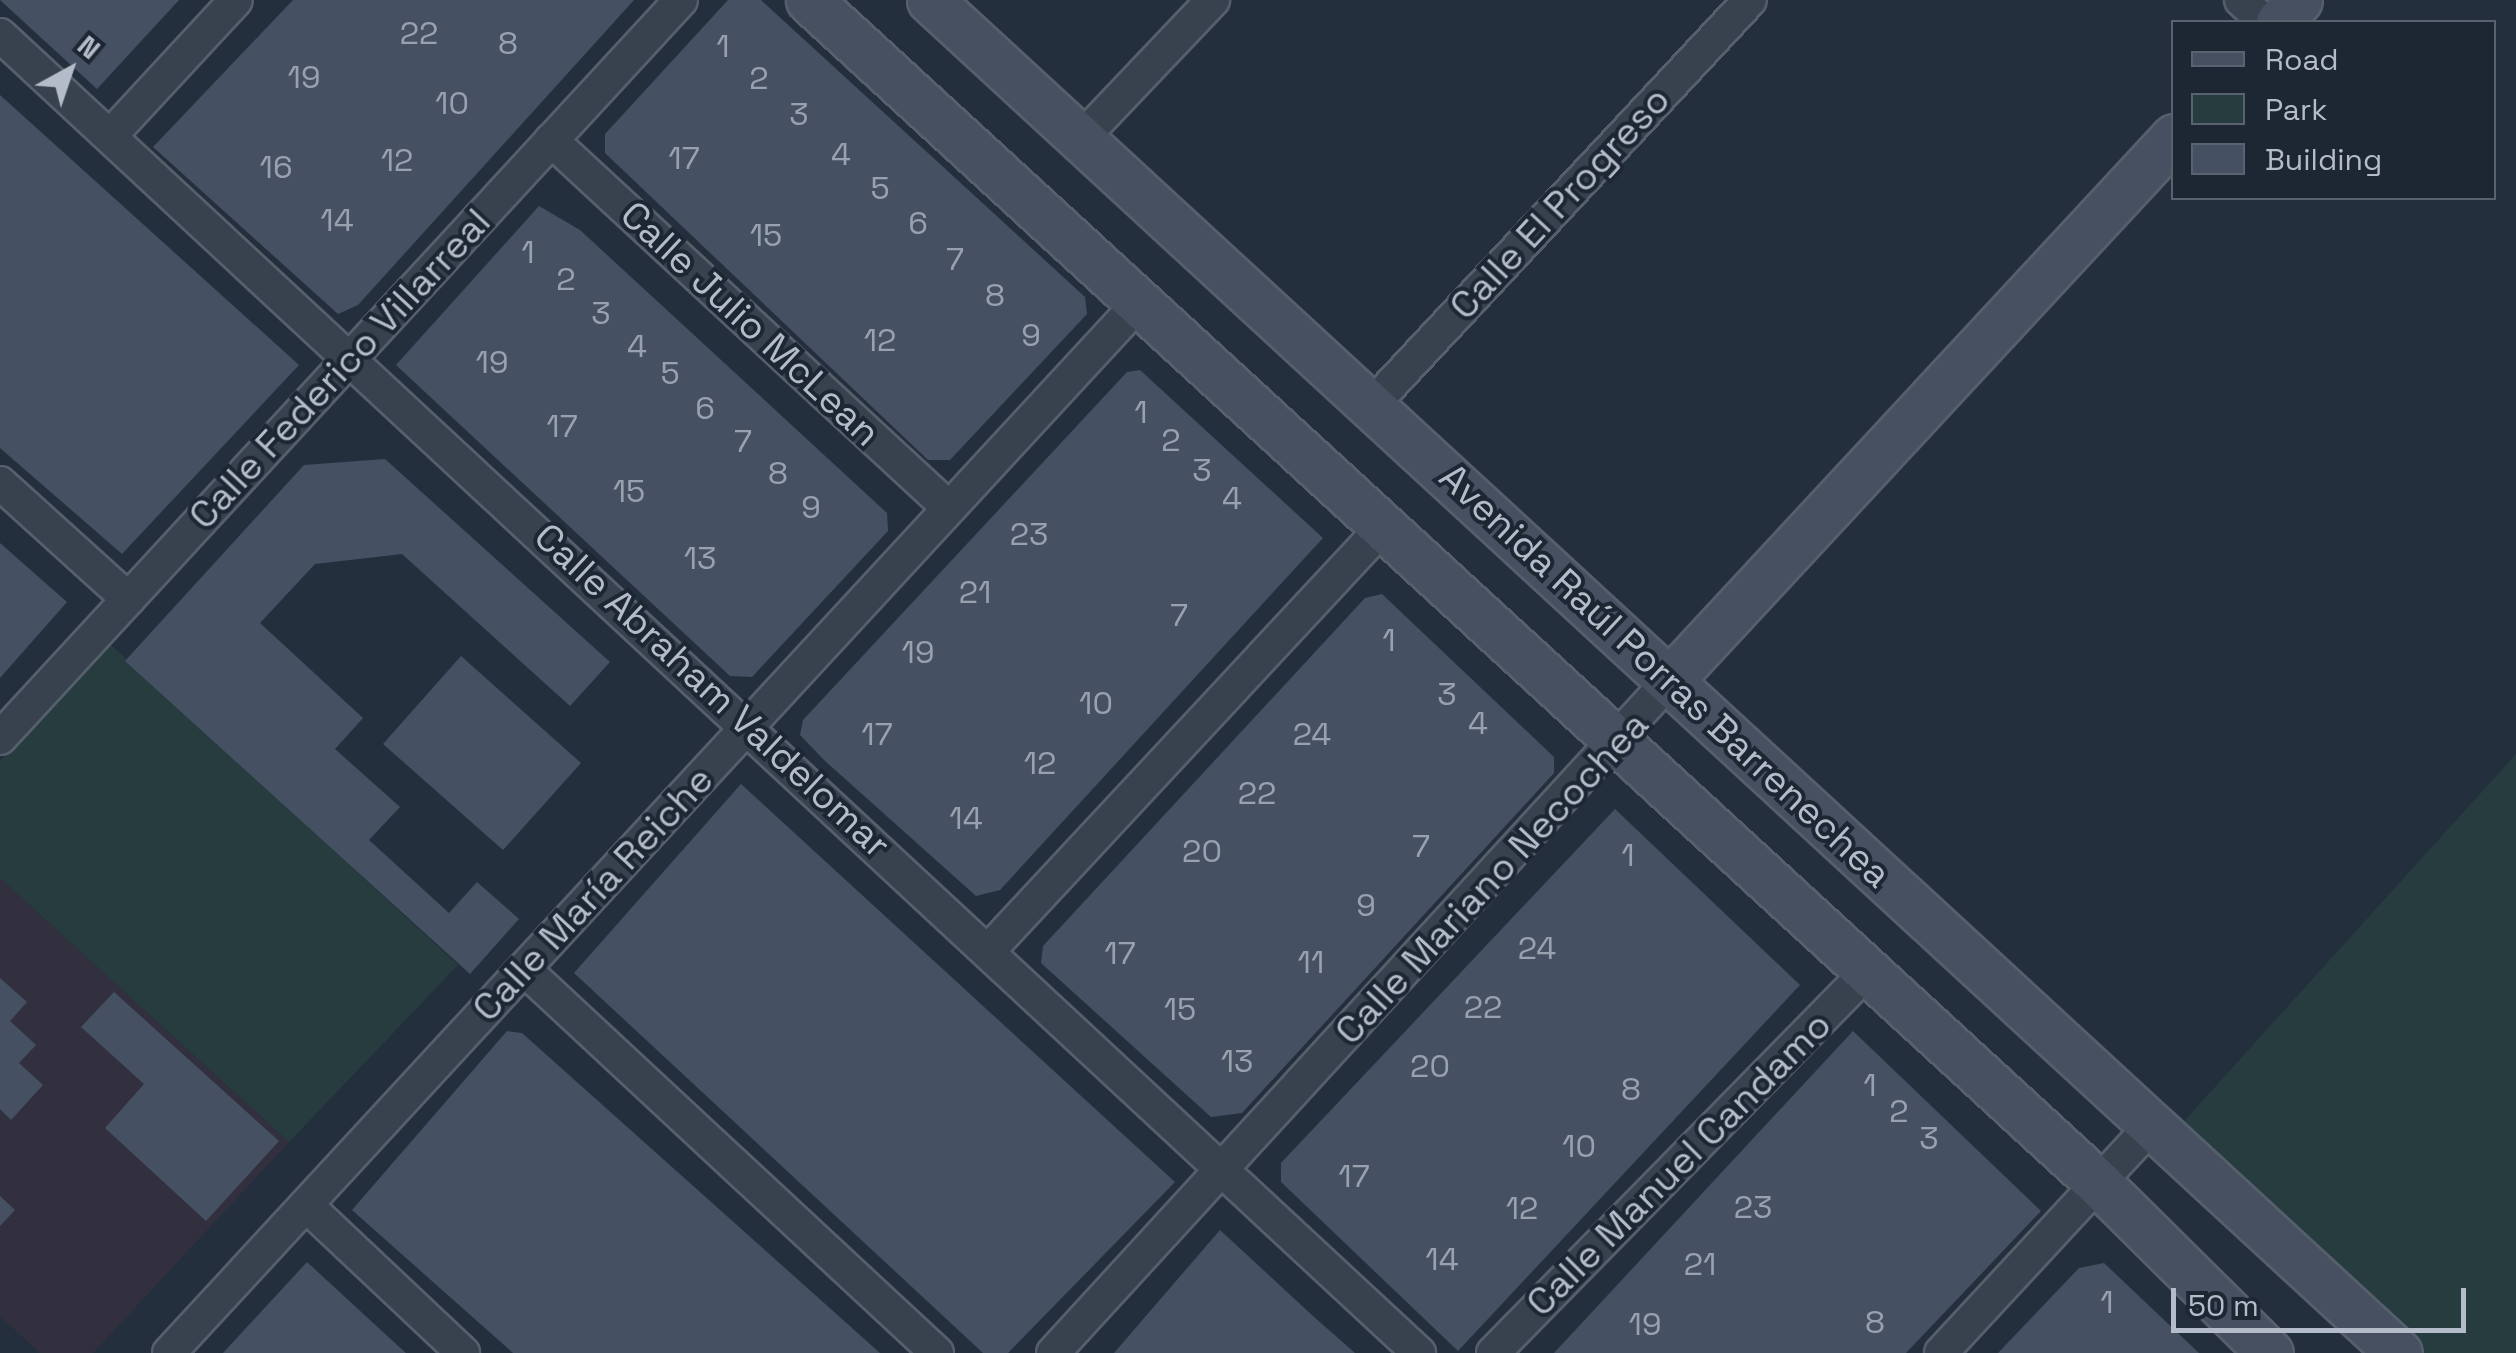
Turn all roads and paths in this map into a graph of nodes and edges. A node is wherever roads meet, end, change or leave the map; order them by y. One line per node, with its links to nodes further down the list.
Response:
1 (236, 0): 12 (street)
2 (681, 0): 14 (street, Calle Federico Villarreal)
3 (809, 0): 16 (street)
4 (930, 0): 13 (street, Avenida Raúl Porras Barrenechea)
5 (1213, 0): 13 (street)
6 (1750, 0): 18 (street, Calle El Progreso)
7 (2241, 0): 9 (street)
8 (2300, 0): 10 (street)
9 (2263, 20)
10 (2281, 20)
11 (0, 35): 12 (street, Calle Abraham Valdelomar)
12 (110, 136): 17 (street, Calle Abraham Valdelomar)
13 (1081, 139): 18 (street, Avenida Raúl Porras Barrenechea)
14 (551, 140): 17 (street, Calle Federico Villarreal); 20 (street, Calle Julio McLean)
15 (2171, 140): 23 (street, Calle Mariano Necochea)
16 (1139, 303): 20 (street, Calle María Reiche); 21 (street)
17 (350, 357): 22 (street, Calle Federico Villarreal); 24 (street, Calle Abraham Valdelomar)
18 (1371, 406): 23 (street, Avenida Raúl Porras Barrenechea)
19 (0, 482): 22 (street)
20 (949, 508): 24 (street, Calle María Reiche)
21 (1383, 527): 26 (street); 27 (street)
22 (128, 600): 25 (street, Calle Federico Villarreal)
23 (1670, 680): 26 (street, Calle Mariano Necochea); 30 (street, Avenida Raúl Porras Barrenechea)
24 (749, 725): 27 (street, Calle Abraham Valdelomar); 28 (street, Calle María Reiche)
25 (0, 738)
26 (1615, 748): 29 (street); 31 (street, Calle Mariano Necochea)
27 (992, 948): 31 (street, Calle Abraham Valdelomar)
28 (524, 969): 33 (street, Calle María Reiche); 36 (street)
29 (1865, 974): 32 (street); 39 (street, Calle Manuel Candamo)
30 (2152, 1125): 32 (street); 42 (street, Avenida Raúl Porras Barrenechea)
31 (1223, 1168): 37 (street, Calle Mariano Necochea); 38 (street, Calle Abraham Valdelomar)
32 (2098, 1183): 40 (street); 41 (street)
33 (306, 1205): 34 (street, Calle María Reiche); 35 (street)
34 (170, 1353)
35 (463, 1353)
36 (938, 1353)
37 (1053, 1353)
38 (1419, 1353)
39 (1493, 1353)
40 (1940, 1353)
41 (2270, 1353)
42 (2400, 1353)

